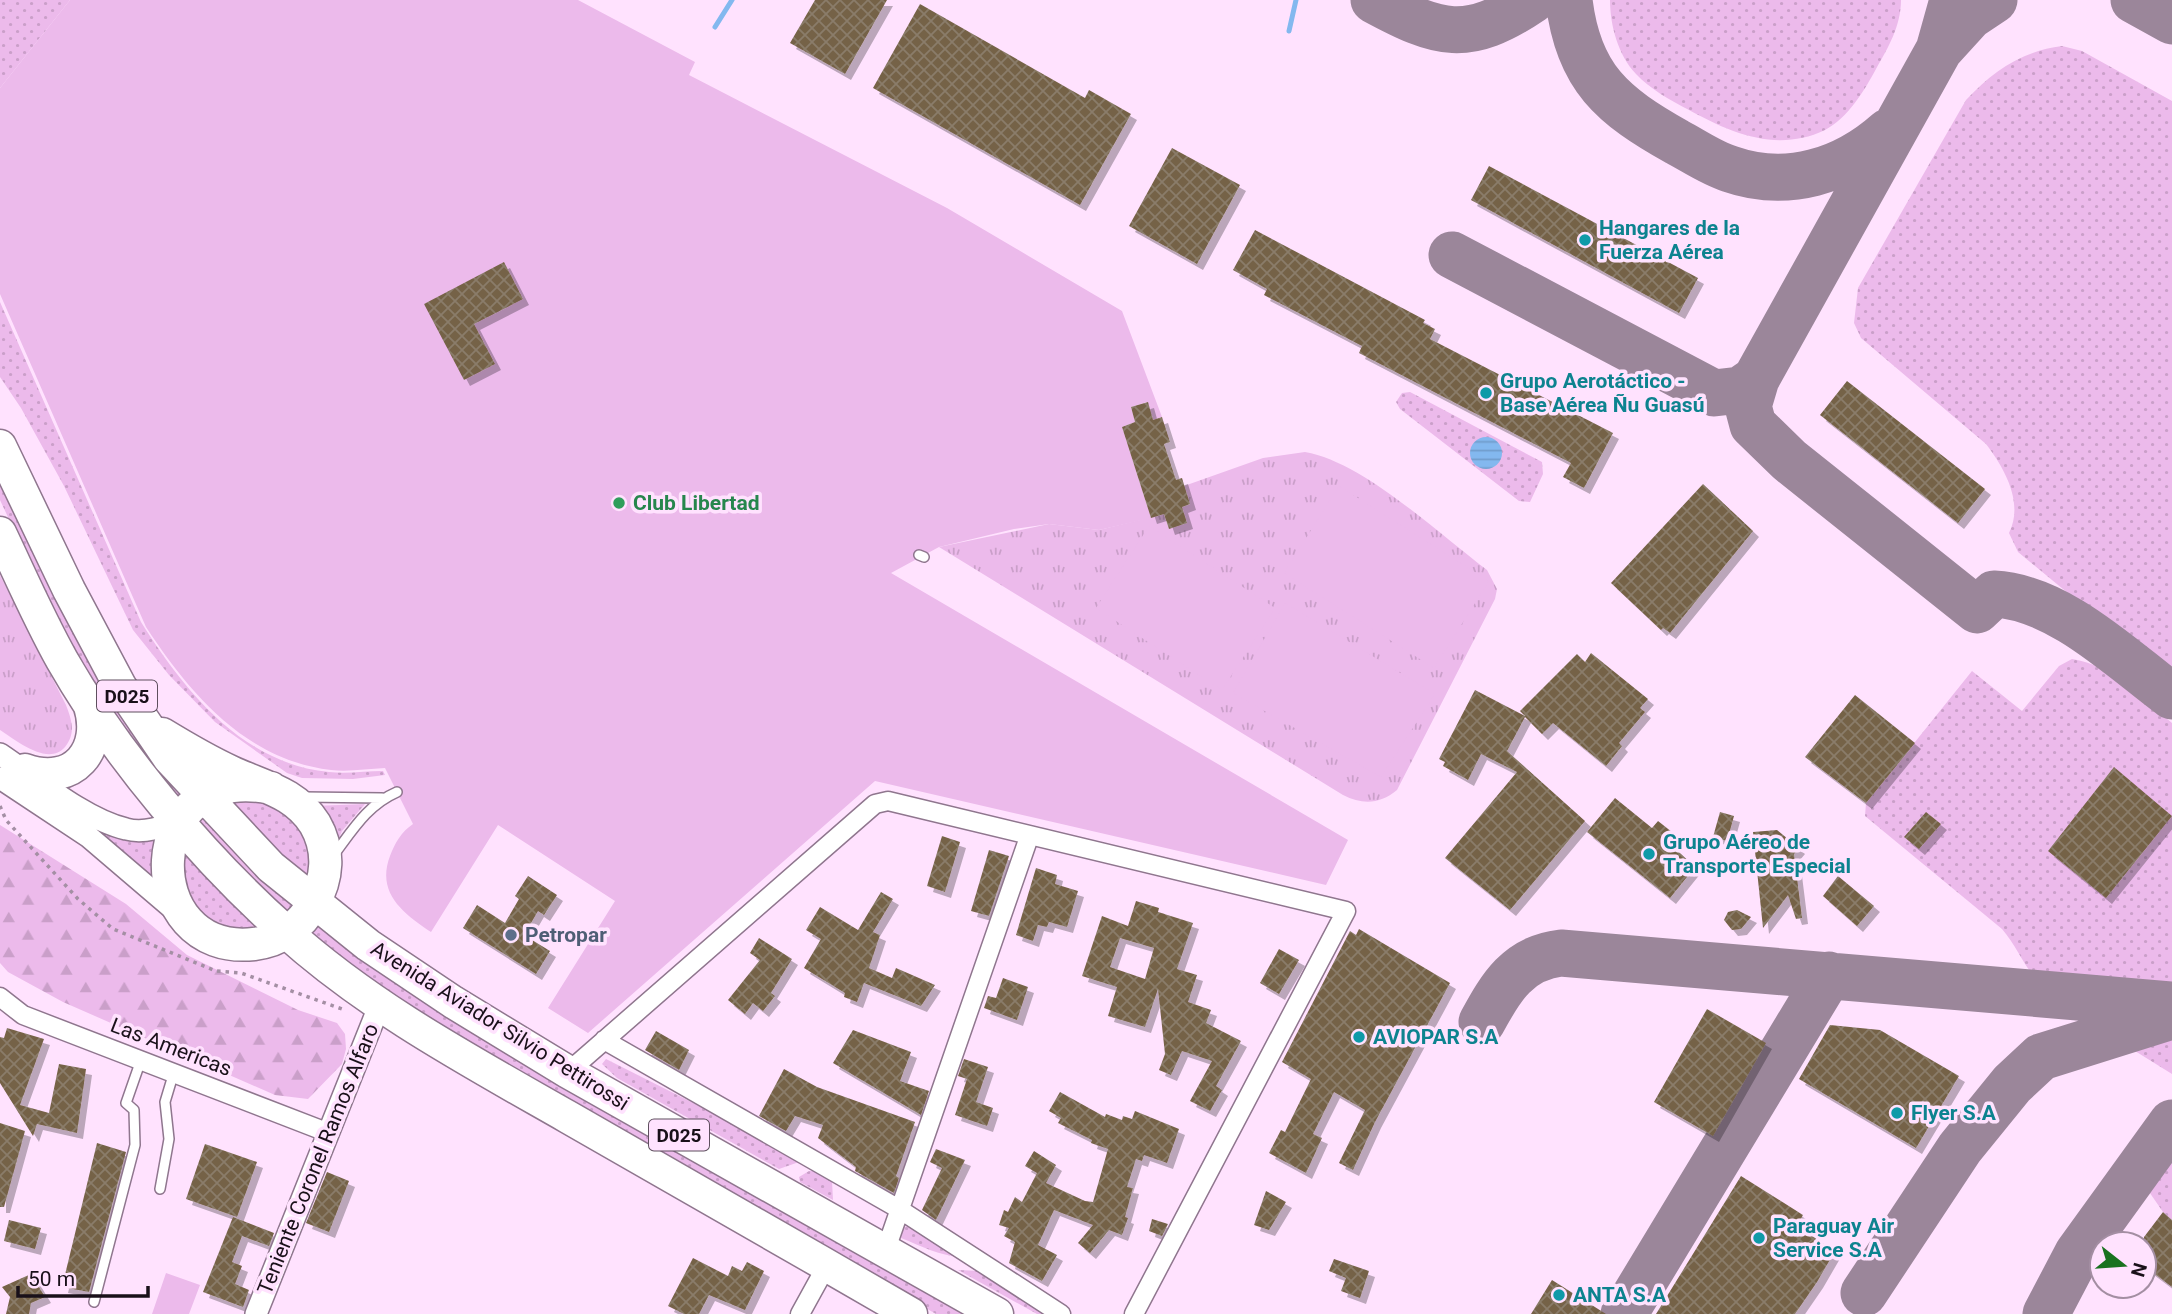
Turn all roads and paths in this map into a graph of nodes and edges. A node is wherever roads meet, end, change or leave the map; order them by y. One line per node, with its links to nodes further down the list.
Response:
1 (0, 446): 4 (highway, Avenida Aviador Silvio Pettirossi / D025)
2 (0, 533): 3 (highway, Avenida Aviador Silvio Pettirossi / D025)
3 (89, 703): 5 (highway); 10 (highway, Avenida Aviador Silvio Pettirossi / D025)
4 (145, 723): 6 (highway); 8 (highway, Avenida Aviador Silvio Pettirossi / D025)
5 (8, 767): 10 (street); 14 (street)
6 (279, 791): 8 (highway); 9 (lane); 12 (highway)
7 (397, 792): 9 (lane)
8 (206, 796): 10 (highway); 13 (highway, Avenida Aviador Silvio Pettirossi / D025)
9 (382, 798): 12 (lane)
10 (179, 820): 14 (highway); 15 (highway, Avenida Aviador Silvio Pettirossi / D025)
11 (1030, 837): 21 (street); 27 (street); 36 (street)
12 (326, 869): 13 (highway); 17 (highway)
13 (314, 903): 15 (highway); 17 (highway, Avenida Aviador Silvio Pettirossi / D025)
14 (194, 926): 16 (highway)
15 (286, 933): 16 (highway); 18 (highway, Avenida Aviador Silvio Pettirossi / D025)
16 (232, 944): 18 (highway)
17 (368, 945): 24 (highway, Avenida Aviador Silvio Pettirossi / D025)
18 (348, 981): 20 (highway, Avenida Aviador Silvio Pettirossi / D025)
19 (0, 997): 22 (street, Las Americas)
20 (380, 1004): 25 (street, Teniente Coronel Ramos Alfaro); 29 (highway, Avenida Aviador Silvio Pettirossi / D025)
21 (604, 1040): 24 (street); 27 (street)
22 (141, 1060): 23 (street, Las Americas); 30 (lane)
23 (174, 1072): 25 (street, Las Americas); 26 (lane)
24 (568, 1072): 28 (highway, Avenida Aviador Silvio Pettirossi / D025)
25 (329, 1133): 31 (street, Teniente Coronel Ramos Alfaro)
26 (160, 1189)
27 (899, 1209): 28 (street); 35 (street)
28 (885, 1252): 34 (highway, Avenida Aviador Silvio Pettirossi / D025)
29 (827, 1265): 32 (street); 33 (highway, Avenida Aviador Silvio Pettirossi / D025)
30 (94, 1302)
31 (256, 1314)
32 (800, 1314)
33 (911, 1314)
34 (997, 1314)
35 (1061, 1314)
36 (1133, 1314)

